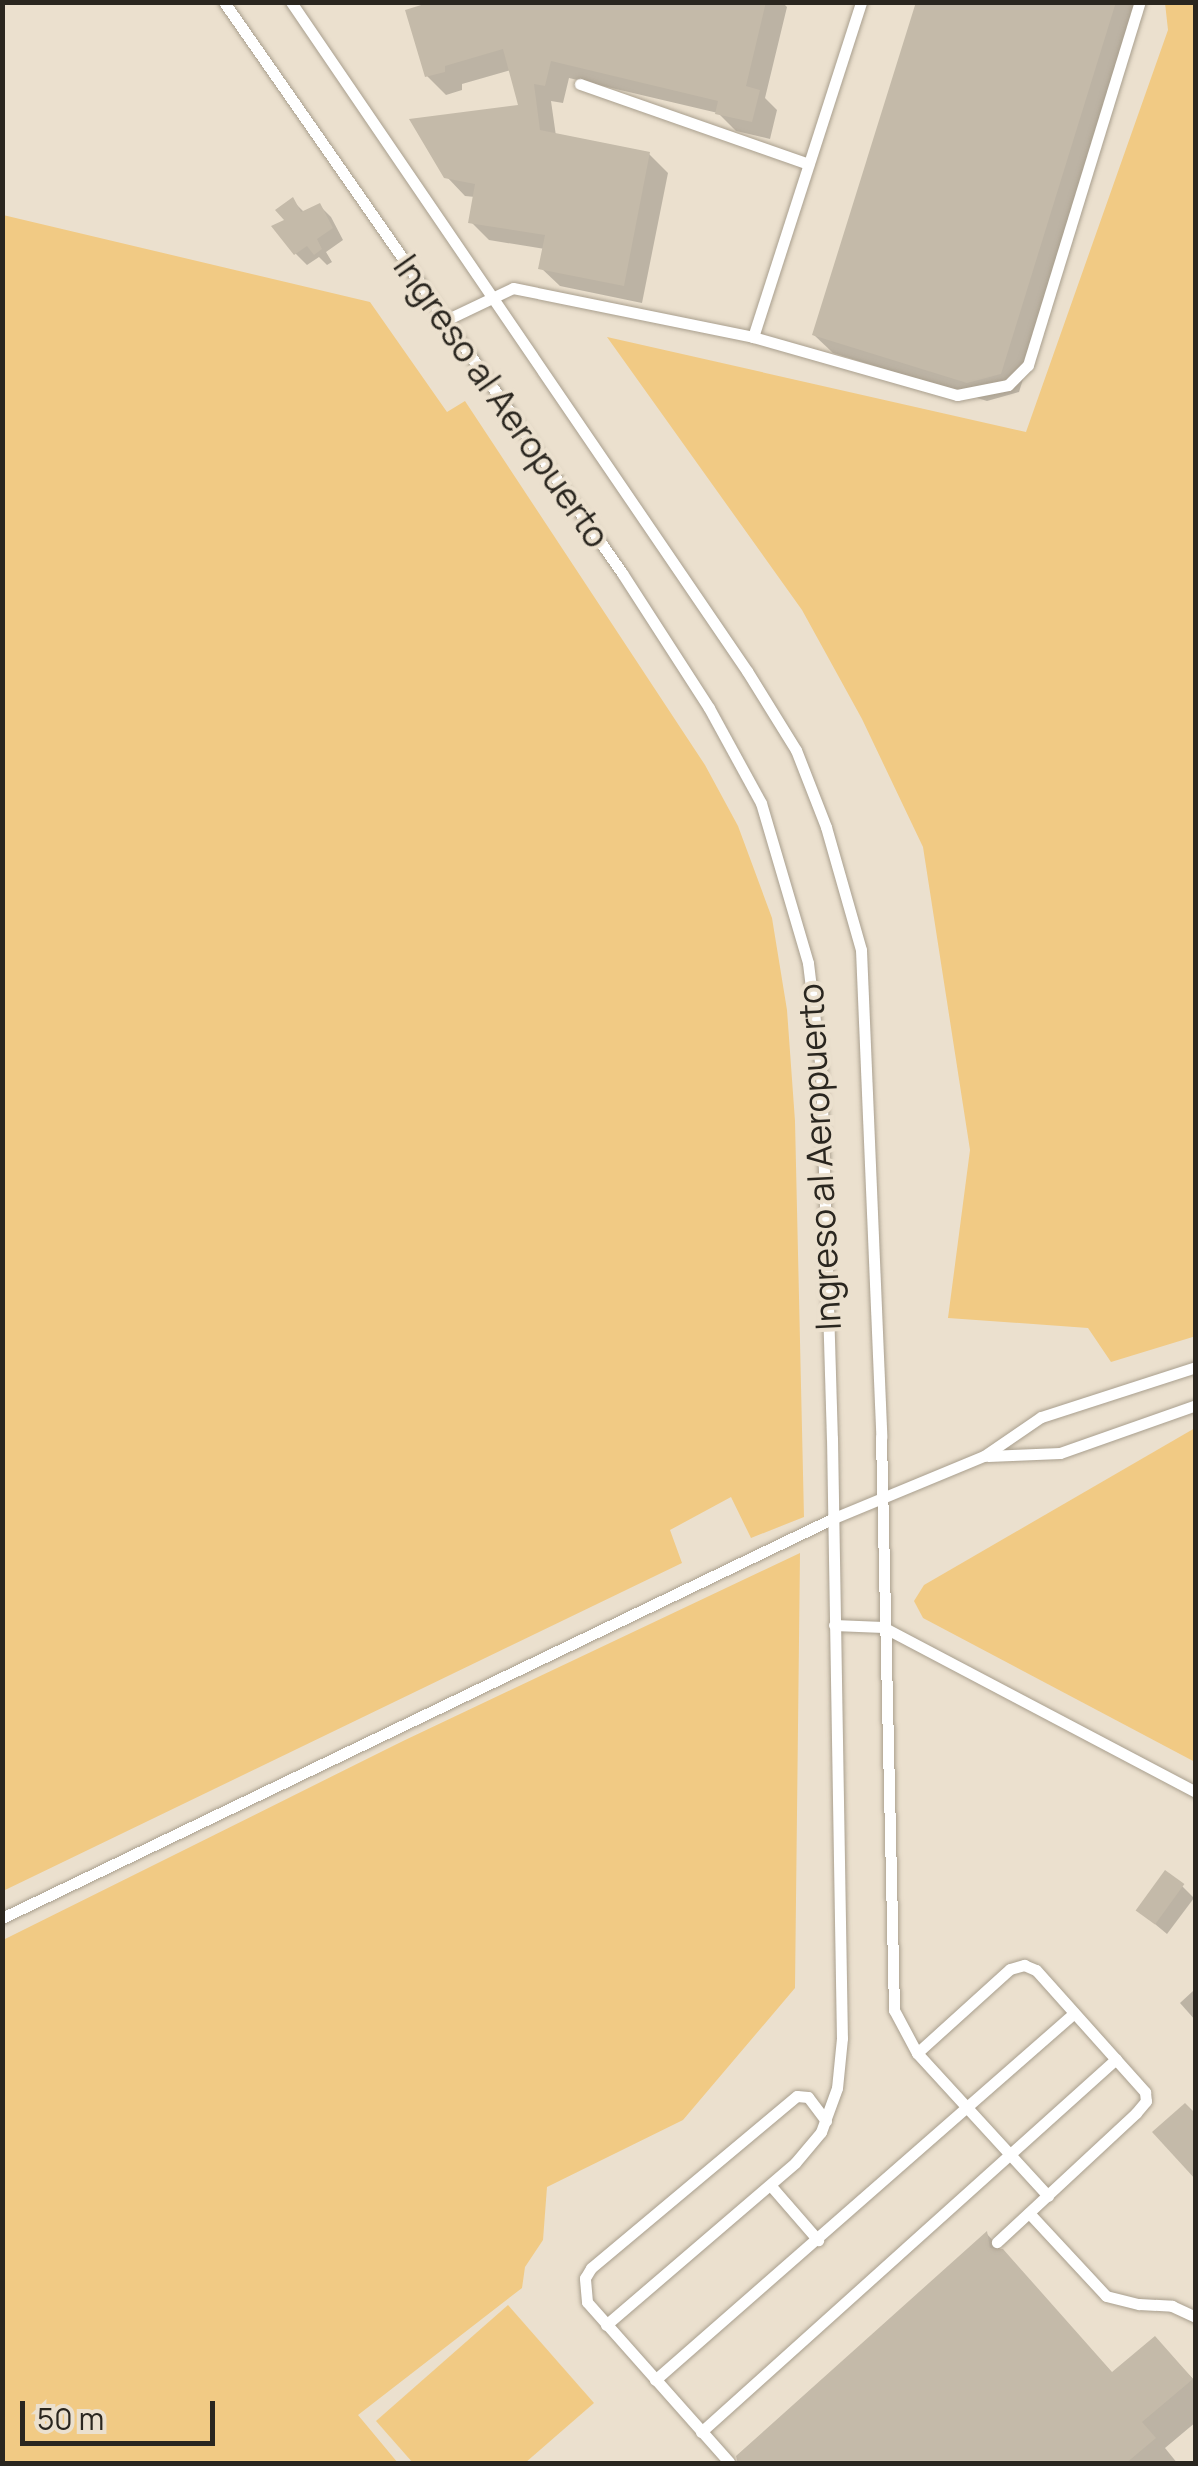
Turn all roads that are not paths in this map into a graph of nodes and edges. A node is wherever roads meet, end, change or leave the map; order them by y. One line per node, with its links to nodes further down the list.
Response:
1 (224, 2): 8 (lane, Ingreso al Aeropuerto)
2 (291, 2): 7 (lane, Ingreso al Aeropuerto)
3 (860, 2): 6 (lane)
4 (1140, 2): 9 (lane)
5 (580, 84): 6 (lane)
6 (808, 164): 9 (lane)
7 (490, 296): 8 (lane); 9 (lane); 13 (lane, Ingreso al Aeropuerto)
8 (446, 320): 14 (lane, Ingreso al Aeropuerto)
9 (753, 337)
10 (1196, 1367): 12 (lane)
11 (1196, 1405): 12 (lane)
12 (984, 1456): 13 (lane)
13 (882, 1496): 14 (lane); 16 (lane, Ingreso al Aeropuerto)
14 (834, 1518): 15 (lane, Ingreso al Aeropuerto); 18 (lane)
15 (834, 1626): 16 (lane); 23 (lane, Ingreso al Aeropuerto)
16 (883, 1627): 17 (lane); 20 (lane, Ingreso al Aeropuerto)
17 (1196, 1792)
18 (2, 1918)
19 (1074, 2012): 20 (lane); 21 (lane); 22 (lane)
20 (917, 2053): 22 (lane)
21 (1116, 2059): 24 (lane); 26 (lane)
22 (966, 2108): 24 (lane); 28 (lane)
23 (826, 2121): 25 (lane); 31 (lane)
24 (1010, 2155): 26 (lane); 33 (lane)
25 (771, 2186): 28 (lane); 31 (lane)
26 (1048, 2196): 27 (lane)
27 (1029, 2214): 29 (lane); 30 (lane)
28 (818, 2240): 32 (lane)
29 (997, 2242)
30 (1196, 2317)
31 (606, 2325): 32 (lane)
32 (655, 2380): 33 (lane)
33 (701, 2432): 34 (lane)
34 (728, 2462)

